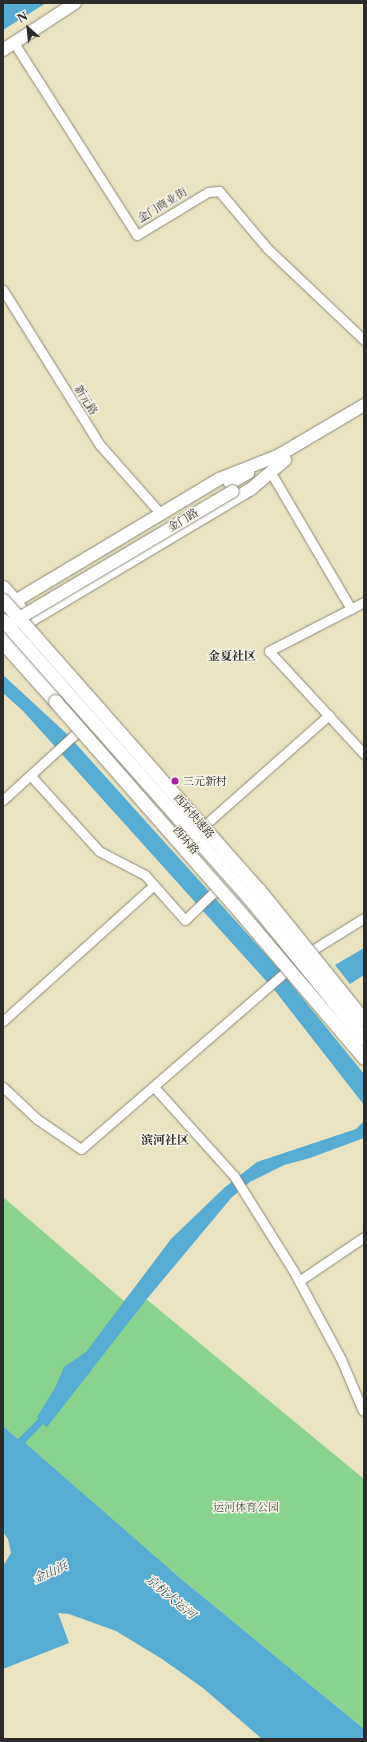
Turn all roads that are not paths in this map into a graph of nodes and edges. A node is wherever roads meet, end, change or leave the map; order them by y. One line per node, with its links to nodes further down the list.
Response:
1 (75, 3): 2 (main road)
2 (14, 43): 3 (main road); 5 (street, 金门商业街)
3 (3, 50)
4 (3, 290): 11 (street, 新元路)
5 (364, 340)
6 (364, 405): 8 (main road, 金门路)
7 (364, 413): 8 (main road, 金门路)
8 (283, 457): 9 (main road); 10 (main road, 金门路); 11 (main road)
9 (271, 473): 16 (street); 18 (main road)
10 (232, 487): 17 (main road, 金门路); 19 (main road, 金门路, bridge)
11 (161, 514): 15 (main road)
12 (3, 587): 15 (highway)
13 (3, 593): 15 (main road)
14 (364, 602): 16 (street)
15 (8, 603): 18 (highway); 34 (highway, 西环快速路, bridge)
16 (351, 609): 21 (street)
17 (3, 619): 36 (highway, 西环快速路, bridge)
18 (29, 622): 19 (main road); 20 (main road)
19 (4, 635): 22 (main road, 西环路); 36 (highway, bridge)
20 (107, 710): 22 (street); 26 (main road)
21 (329, 715): 23 (street); 26 (street)
22 (87, 727): 24 (street); 29 (main road, 西环路)
23 (364, 754)
24 (31, 776): 25 (street); 28 (street)
25 (3, 800)
26 (207, 823): 27 (main road)
27 (247, 869): 29 (street); 31 (main road)
28 (154, 886): 29 (street); 35 (street)
29 (227, 886): 32 (main road, 西环路)
30 (364, 918): 31 (street)
31 (314, 949): 32 (street); 33 (main road)
32 (289, 969): 36 (main road, 西环路); 38 (street)
33 (364, 1010)
34 (364, 1020)
35 (3, 1021)
36 (363, 1049)
37 (3, 1087): 38 (street)
38 (154, 1087): 40 (street)
39 (364, 1237): 40 (street)
40 (299, 1281): 41 (street)
41 (363, 1411)

